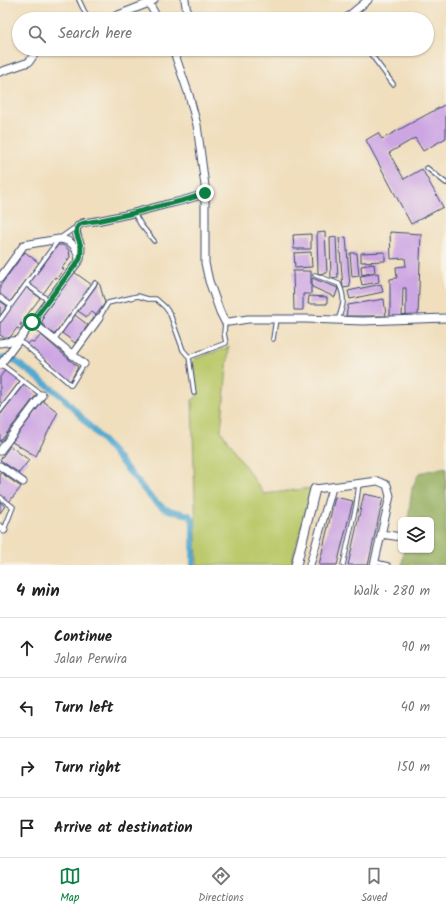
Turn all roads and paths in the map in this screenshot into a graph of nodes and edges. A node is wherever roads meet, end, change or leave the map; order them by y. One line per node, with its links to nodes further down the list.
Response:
1 (79, 0): 5 (lane)
2 (184, 0): 8 (street)
3 (368, 0): 9 (street)
4 (150, 1): 6 (street); 7 (street)
5 (85, 12)
6 (124, 12)
7 (155, 12)
8 (187, 12)
9 (354, 12)
10 (33, 56): 13 (street)
11 (175, 56): 17 (street)
12 (372, 56): 14 (lane)
13 (0, 72)
14 (393, 84)
15 (427, 168): 16 (lane)
16 (446, 183)
17 (205, 193): 18 (street); 36 (street)
18 (134, 213): 19 (street); 21 (lane)
19 (77, 228): 20 (lane); 22 (street)
20 (59, 239): 22 (street); 24 (street); 26 (lane)
21 (154, 241)
22 (80, 259): 28 (street)
23 (315, 274): 34 (lane)
24 (0, 278)
25 (96, 283): 39 (lane)
26 (26, 284): 28 (lane); 29 (lane)
27 (0, 297): 29 (lane)
28 (48, 300): 35 (street)
29 (11, 305): 33 (lane)
30 (99, 318): 41 (street); 42 (lane)
31 (446, 318): 34 (street)
32 (276, 319): 34 (street); 36 (street); 37 (lane)
33 (0, 320)
34 (338, 320)
35 (32, 322): 38 (street); 39 (street)
36 (225, 322): 42 (lane)
37 (273, 339)
38 (19, 340): 40 (street); 43 (street); 44 (lane)
39 (54, 340): 41 (street)
40 (0, 343)
41 (72, 355): 44 (street)
42 (189, 357): 46 (lane)
43 (0, 364): 45 (lane)
44 (84, 364)
45 (23, 380): 47 (lane); 48 (lane)
46 (194, 393)
47 (42, 395): 49 (street)
48 (0, 411)
49 (0, 451)
50 (0, 466): 51 (street)
51 (23, 482)
52 (359, 484): 53 (street); 57 (street); 62 (lane)
53 (332, 488): 54 (street); 61 (street)
54 (315, 489): 60 (street)
55 (0, 497): 56 (lane)
56 (2, 528)
57 (381, 534): 58 (street); 59 (street)
58 (398, 537)
59 (374, 563): 63 (lane)
60 (296, 565)
61 (310, 565)
62 (342, 565)
63 (388, 565)

